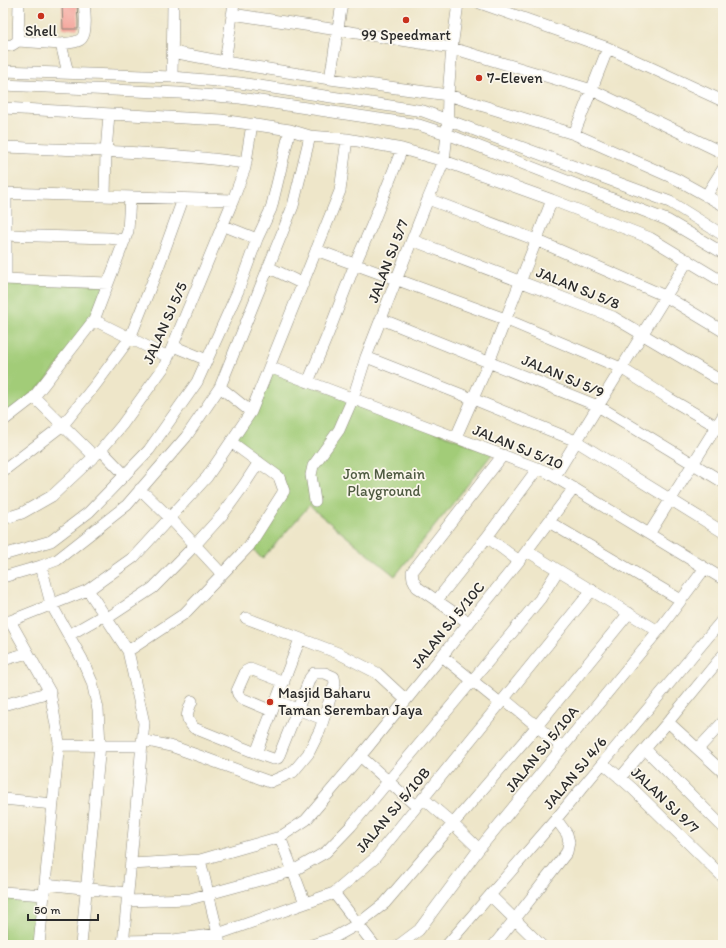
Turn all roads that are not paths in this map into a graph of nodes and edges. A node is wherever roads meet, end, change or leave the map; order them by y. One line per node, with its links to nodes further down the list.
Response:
1 (19, 3): 9 (street)
2 (84, 3): 10 (street)
3 (173, 3): 14 (street)
4 (342, 3): 8 (street)
5 (458, 3): 12 (street, JALAN SJ 5/7)
6 (480, 3): 13 (street)
7 (233, 8): 8 (street); 15 (street)
8 (338, 30): 12 (street); 19 (street)
9 (18, 41): 10 (street); 11 (street)
10 (61, 44): 17 (street)
11 (3, 46)
12 (452, 48): 21 (street); 22 (street, JALAN SJ 5/7)
13 (608, 48): 21 (street); 23 (street)
14 (172, 52): 15 (street); 18 (street)
15 (225, 62): 19 (street)
16 (3, 71): 17 (street)
17 (68, 73): 18 (street)
18 (172, 77): 26 (street)
19 (330, 79): 22 (street)
20 (3, 85): 29 (street)
21 (592, 90): 30 (street); 36 (street)
22 (448, 95): 26 (street, JALAN SJ 5/7); 30 (street)
23 (723, 102)
24 (3, 108): 25 (street)
25 (109, 114): 27 (street); 35 (street)
26 (447, 119): 29 (street, JALAN SJ 5/7); 51 (street)
27 (252, 124): 28 (street); 38 (street, JALAN SJ 5/5)
28 (290, 130): 31 (street); 52 (street)
29 (447, 134): 37 (street, JALAN SJ 5/7); 57 (street)
30 (574, 134): 42 (street)
31 (310, 136): 32 (street); 60 (street)
32 (347, 139): 34 (street); 56 (street)
33 (3, 148): 35 (street)
34 (402, 149): 37 (street); 59 (street)
35 (106, 152): 38 (street); 41 (street)
36 (723, 153)
37 (444, 162): 45 (street, JALAN SJ 5/7); 47 (street)
38 (246, 163): 46 (street, JALAN SJ 5/5)
39 (723, 170): 42 (street)
40 (4, 193): 41 (street); 50 (street)
41 (105, 196): 43 (street)
42 (706, 196): 48 (street)
43 (130, 197): 44 (street); 53 (street)
44 (183, 199): 46 (street); 73 (street)
45 (428, 199): 54 (street, JALAN SJ 5/7); 55 (street)
46 (233, 200): 49 (street, JALAN SJ 5/5)
47 (552, 200): 55 (street); 58 (street)
48 (723, 205)
49 (222, 225): 52 (street); 74 (street, JALAN SJ 5/5)
50 (4, 235): 53 (street); 61 (street)
51 (723, 235)
52 (257, 239): 77 (street)
53 (125, 240): 65 (street)
54 (412, 240): 62 (street, JALAN SJ 5/7); 63 (street, JALAN SJ 5/8)
55 (536, 240): 63 (street); 67 (street)
56 (316, 250): 59 (street); 66 (street)
57 (723, 253)
58 (688, 260): 64 (street); 67 (street)
59 (355, 264): 62 (street); 81 (street)
60 (268, 267): 66 (street); 83 (street)
61 (4, 279): 65 (street)
62 (396, 280): 68 (street, JALAN SJ 5/7); 69 (street)
63 (520, 281): 69 (street); 72 (street, JALAN SJ 5/8)
64 (723, 282)
65 (108, 283): 70 (street)
66 (303, 284): 79 (street)
67 (665, 296): 71 (street); 72 (street)
68 (381, 319): 76 (street, JALAN SJ 5/7); 78 (street, JALAN SJ 5/9)
69 (505, 319): 78 (street); 80 (street)
70 (94, 320): 73 (street); 84 (street)
71 (723, 331)
72 (642, 334): 80 (street); 82 (street, JALAN SJ 5/8)
73 (130, 338): 75 (street); 91 (street)
74 (173, 346): 75 (street, JALAN SJ 5/5); 77 (street)
75 (168, 357): 96 (street, JALAN SJ 5/5)
76 (366, 357): 85 (street, JALAN SJ 5/7); 86 (street)
77 (207, 360): 102 (street)
78 (489, 362): 86 (street); 87 (street, JALAN SJ 5/9)
79 (270, 367): 81 (street, JALAN SJ 5/10); 88 (street)
80 (621, 368): 87 (street); 92 (street)
81 (308, 382): 85 (street, JALAN SJ 5/10)
82 (723, 382)
83 (220, 387): 88 (street); 106 (street)
84 (34, 397): 90 (street); 91 (street)
85 (353, 398): 93 (street, JALAN SJ 5/10); 108 (street, JALAN SJ 5/7)
86 (473, 399): 93 (street); 94 (street)
87 (598, 406): 94 (street); 99 (street, JALAN SJ 5/9)
88 (251, 412): 95 (street)
89 (723, 416): 92 (street)
90 (3, 421)
91 (63, 425): 96 (street); 101 (street)
92 (720, 428): 99 (street)
93 (456, 437): 97 (street, JALAN SJ 5/10)
94 (576, 441): 103 (street); 107 (street)
95 (231, 442): 98 (street); 109 (street)
96 (98, 453): 102 (street); 110 (street, JALAN SJ 5/5)
97 (503, 455): 100 (street, JALAN SJ 5/10); 127 (street)
98 (259, 462): 115 (street); 122 (street)
99 (693, 464): 104 (street, JALAN SJ 5/9); 107 (street)
100 (538, 468): 103 (street, JALAN SJ 5/10); 114 (street)
101 (3, 471)
102 (125, 475): 117 (street)
103 (555, 476): 105 (street, JALAN SJ 5/10)
104 (723, 482)
105 (574, 488): 111 (street, JALAN SJ 5/10C); 113 (street, JALAN SJ 5/10)
106 (140, 489): 109 (street); 119 (street)
107 (670, 500): 112 (street); 113 (street)
108 (315, 501)
109 (170, 518): 115 (street); 125 (street)
110 (3, 519)
111 (549, 522): 116 (street, JALAN SJ 5/10C); 128 (street)
112 (723, 532)
113 (649, 534): 120 (street, JALAN SJ 5/10)
114 (487, 537): 118 (street); 127 (street)
115 (195, 545): 122 (street); 131 (street)
116 (527, 551): 118 (street, JALAN SJ 5/10C); 121 (street)
117 (3, 554)
118 (519, 561): 135 (street, JALAN SJ 5/10C)
119 (41, 566): 123 (street); 129 (street)
120 (705, 568): 124 (street, JALAN SJ 5/10); 128 (street, JALAN SJ 5/10A)
121 (558, 570): 126 (street); 144 (street)
122 (222, 574): 139 (street)
123 (3, 577)
124 (723, 579)
125 (88, 590): 129 (street); 131 (street)
126 (592, 590): 130 (street); 149 (street, JALAN SJ 5/10B)
127 (437, 600): 135 (street)
128 (681, 600): 136 (street, JALAN SJ 5/10A)
129 (51, 604): 134 (street); 137 (street)
130 (629, 613): 136 (street); 156 (street)
131 (105, 617): 137 (street); 139 (street)
132 (246, 618): 138 (street)
133 (723, 619): 165 (street, JALAN SJ 4/6)
134 (7, 621): 140 (street)
135 (469, 623): 142 (street, JALAN SJ 5/10C)
136 (658, 630): 160 (street, JALAN SJ 5/10A)
137 (69, 635): 159 (street)
138 (300, 639): 145 (street); 147 (street)
139 (128, 651): 157 (street)
140 (28, 653): 143 (street); 146 (street)
141 (723, 655): 154 (street)
142 (442, 656): 144 (street); 147 (street, JALAN SJ 5/10C)
143 (3, 660)
144 (472, 681): 149 (street); 168 (street)
145 (284, 682): 151 (street); 151 (street)
146 (50, 692): 150 (street); 158 (street)
147 (406, 700): 164 (street, JALAN SJ 5/10C)
148 (192, 701): 163 (street)
149 (502, 701): 156 (street); 170 (street, JALAN SJ 5/10B)
150 (3, 705)
151 (274, 706): 152 (street); 163 (street)
152 (298, 710): 153 (street); 153 (street); 163 (street)
153 (323, 719): 157 (street)
154 (668, 722): 161 (street); 162 (street)
155 (723, 722): 162 (street)
156 (537, 726): 160 (street); 173 (street)
157 (142, 743): 159 (street); 178 (street)
158 (58, 744): 159 (street); 171 (street)
159 (100, 746): 182 (street)
160 (562, 747): 176 (street, JALAN SJ 5/10A)
161 (645, 749): 167 (street); 174 (street)
162 (698, 749): 166 (street)
163 (256, 753)
164 (360, 756): 168 (street); 175 (street, JALAN SJ 5/10C)
165 (604, 763): 167 (street, JALAN SJ 9/7); 172 (street, JALAN SJ 4/6)
166 (723, 772)
167 (620, 778): 180 (street, JALAN SJ 9/7)
168 (388, 781): 170 (street); 179 (street)
169 (3, 799): 171 (street)
170 (420, 802): 173 (street); 184 (street, JALAN SJ 5/10B)
171 (53, 804): 181 (street)
172 (556, 819): 187 (street, JALAN SJ 4/6); 190 (street)
173 (453, 824): 176 (street); 191 (street)
174 (723, 827)
175 (280, 837): 177 (street, JALAN SJ 5/10C); 179 (street)
176 (479, 849): 198 (street, JALAN SJ 5/10A)
177 (200, 860): 178 (street, JALAN SJ 5/10C); 185 (street)
178 (131, 864): 188 (street)
179 (293, 871): 185 (street); 189 (street)
180 (723, 877)
181 (45, 884): 182 (street); 186 (street)
182 (87, 888): 188 (street); 195 (street)
183 (3, 892): 186 (street)
184 (334, 893): 189 (street, JALAN SJ 5/10B); 191 (street)
185 (208, 894): 188 (street); 192 (street)
186 (44, 895): 194 (street)
187 (490, 895): 190 (street); 199 (street, JALAN SJ 4/6)
188 (127, 897): 193 (street)
189 (305, 903): 192 (street, JALAN SJ 5/10B)
190 (515, 919): 200 (street); 201 (street)
191 (358, 924): 196 (street); 197 (street)
192 (219, 940): 193 (street, JALAN SJ 5/10B)
193 (123, 943)
194 (39, 945)
195 (81, 945)
196 (312, 945)
197 (374, 945)
198 (399, 945)
199 (447, 945)
200 (494, 945)
201 (541, 945)

